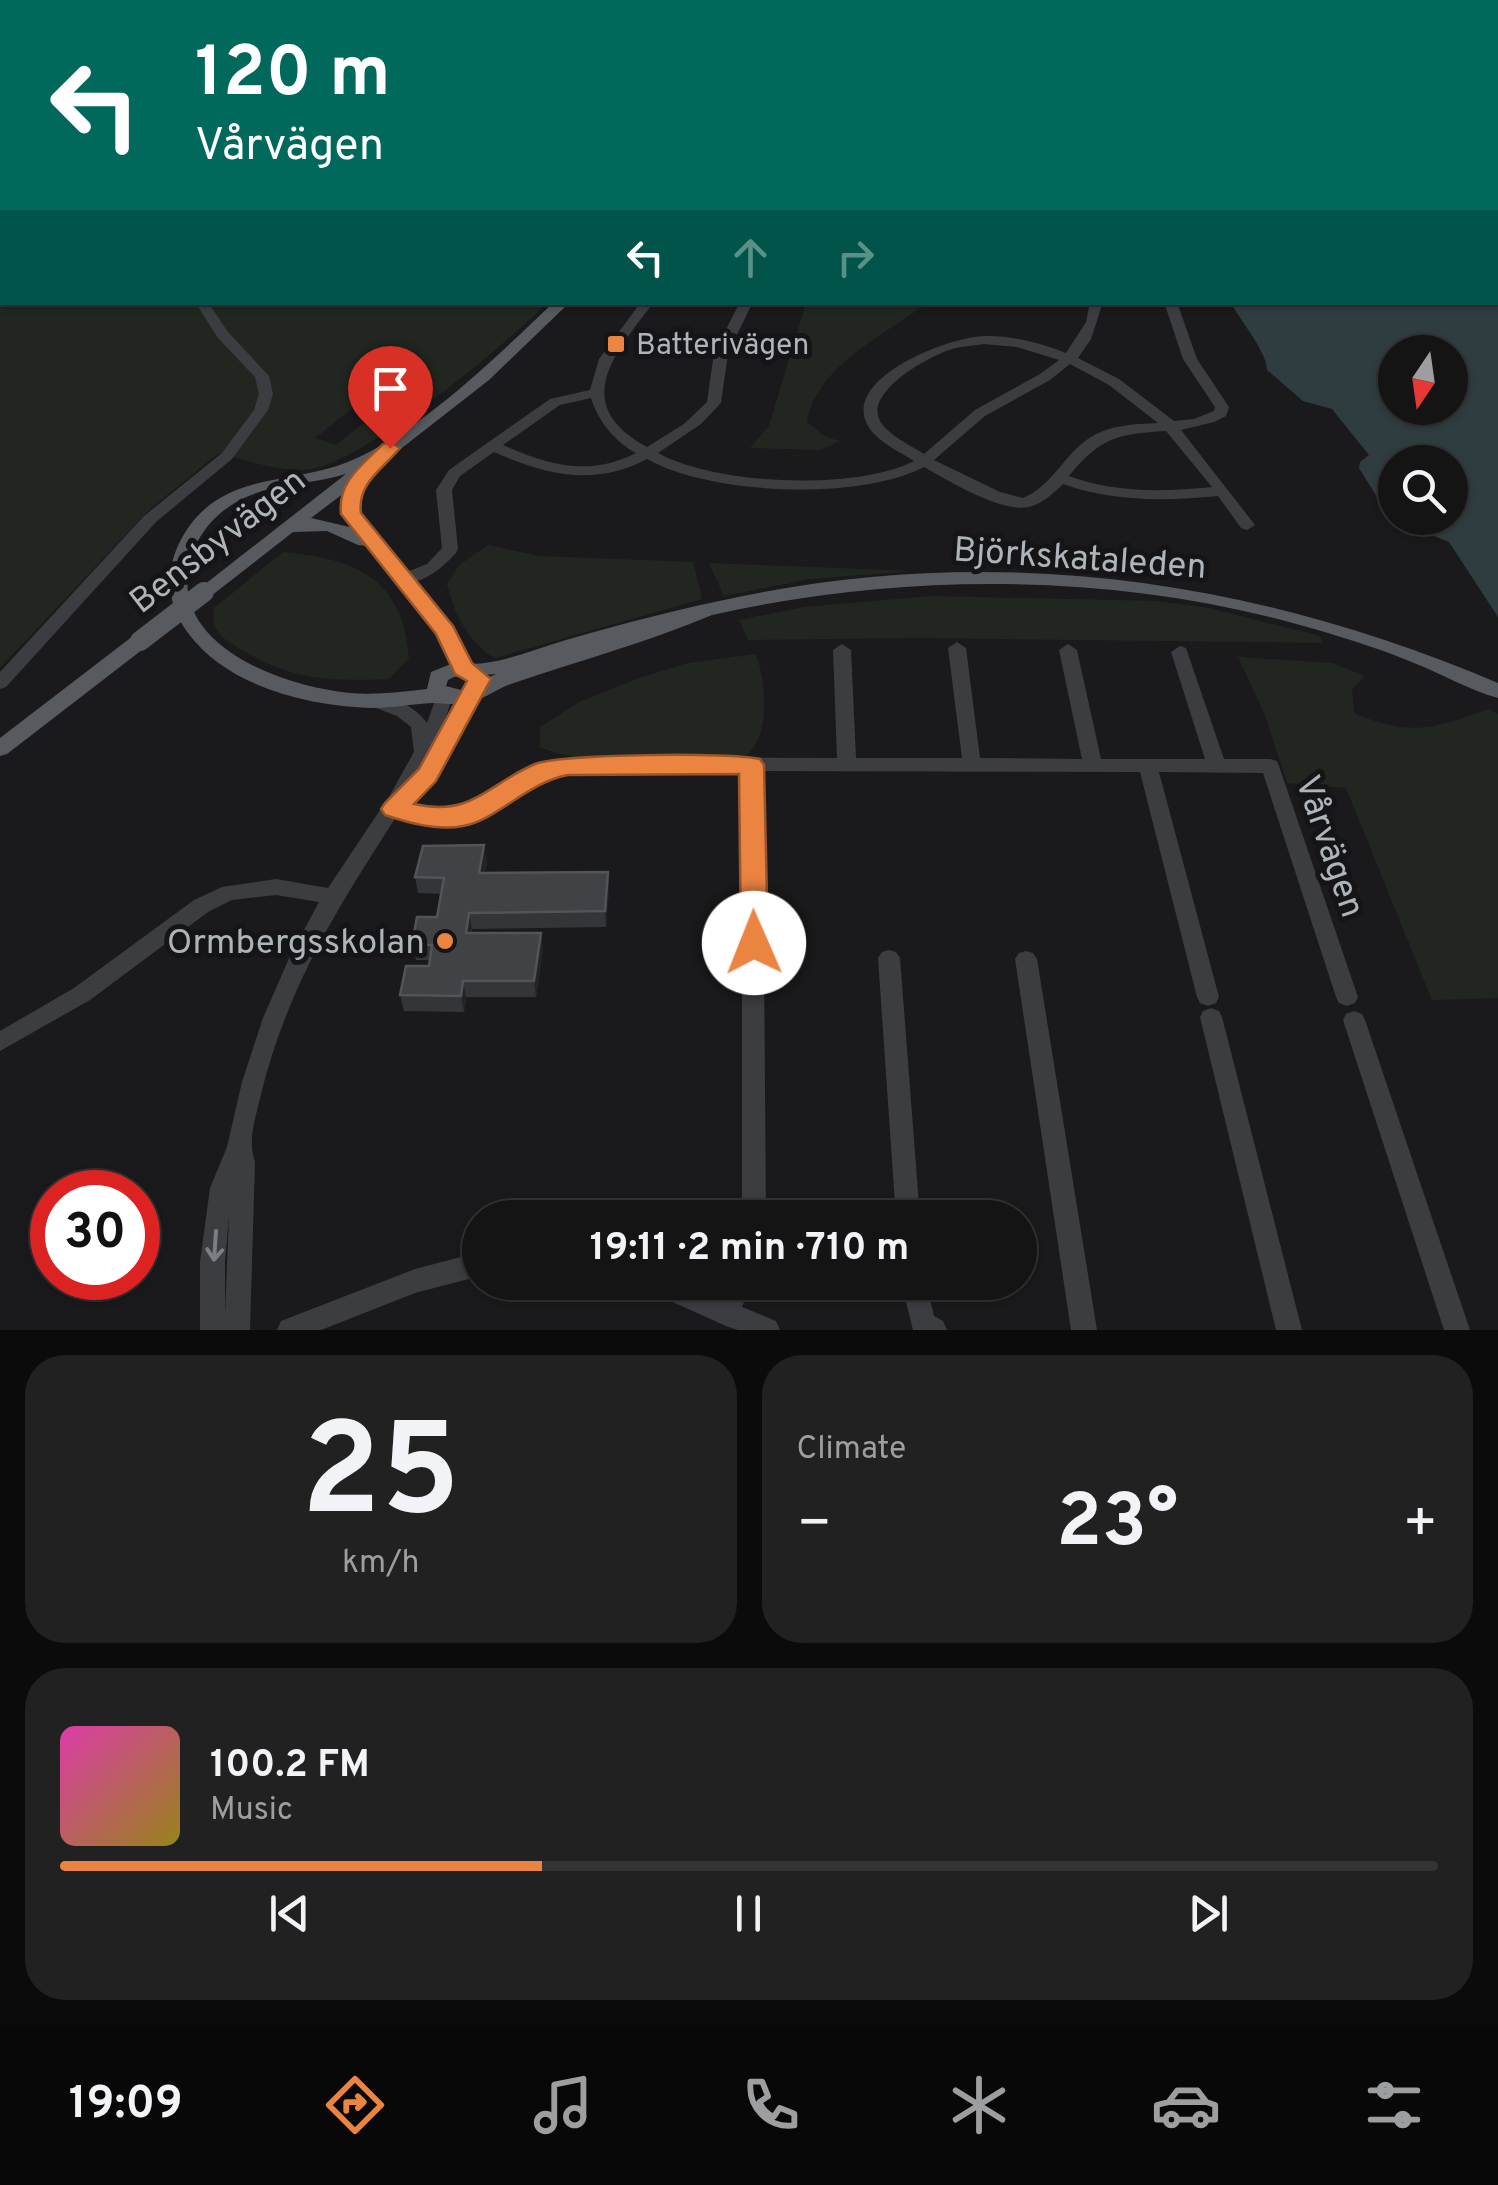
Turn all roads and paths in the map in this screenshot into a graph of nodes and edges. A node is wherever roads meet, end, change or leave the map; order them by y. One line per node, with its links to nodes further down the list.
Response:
1 (203, 305): 28 (street)
2 (561, 305): 11 (main road, Bensbyvägen)
3 (646, 305): 8 (street)
4 (746, 305): 12 (street)
5 (1095, 305): 7 (street)
6 (1171, 305): 9 (street)
7 (1069, 360): 9 (street); 13 (street); 13 (street)
8 (596, 393): 10 (street); 12 (street)
9 (1168, 424): 14 (street); 15 (street)
10 (492, 446): 12 (street); 21 (street)
11 (390, 448): 16 (main road, Bensbyvägen); 17 (main road); 20 (main road)
12 (646, 455): 13 (street)
13 (927, 461): 14 (street)
14 (1060, 478): 15 (street)
15 (1222, 491): 18 (street)
16 (305, 514): 17 (main road); 19 (main road, Bensbyvägen)
17 (205, 521): 30 (main road)
18 (1247, 525)
19 (286, 529): 20 (main road); 33 (main road, Bensbyvägen, bridge)
20 (375, 546): 21 (main road)
21 (405, 579): 22 (main road)
22 (432, 617): 27 (main road); 29 (main road)
23 (957, 648): 37 (street)
24 (842, 650): 36 (street)
25 (1068, 650): 39 (street)
26 (1180, 652): 38 (street)
27 (471, 680): 29 (main road, Björkskataleden); 31 (main road, Björkskataleden); 41 (street)
28 (0, 682)
29 (441, 686): 30 (main road); 32 (main road); 34 (street)
30 (310, 691): 32 (main road)
31 (1498, 691)
32 (374, 701): 34 (street)
33 (0, 749)
34 (423, 751): 41 (street)
35 (752, 765): 36 (street, Vårvägen); 41 (street, Vårvägen); 47 (street)
36 (847, 765): 37 (street, Vårvägen)
37 (972, 766): 39 (street, Vårvägen)
38 (1217, 766): 40 (street, Vårvägen); 61 (street, Vårvägen)
39 (1092, 767): 40 (street, Vårvägen)
40 (1148, 767): 60 (street)
41 (394, 809): 42 (street)
42 (333, 897): 45 (street); 46 (street)
43 (889, 958): 48 (street)
44 (1026, 959): 59 (street)
45 (0, 1042)
46 (238, 1148): 54 (street, one-way to 54); 55 (street)
47 (754, 1200)
48 (907, 1200)
49 (462, 1269): 56 (street)
50 (695, 1300): 53 (street)
51 (732, 1300): 53 (street)
52 (917, 1300): 58 (street)
53 (726, 1314): 57 (street)
54 (213, 1330)
55 (237, 1330)
56 (290, 1330)
57 (767, 1330)
58 (934, 1330)
59 (1084, 1330)
60 (1290, 1330)
61 (1456, 1330)

